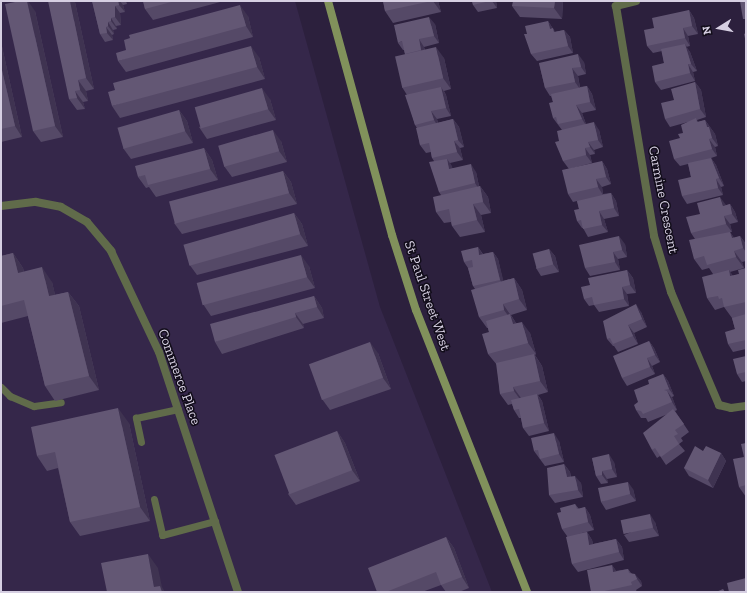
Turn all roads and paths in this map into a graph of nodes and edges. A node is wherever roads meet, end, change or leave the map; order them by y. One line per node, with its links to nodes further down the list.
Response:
1 (328, 1): 12 (main road, St Paul Street West)
2 (636, 1): 6 (street, Carmine Crescent)
3 (1, 206): 7 (street, Commerce Place)
4 (1, 387): 5 (lane)
5 (61, 402)
6 (746, 406)
7 (178, 409): 8 (lane); 10 (street, Commerce Place)
8 (141, 442)
9 (154, 499): 10 (lane)
10 (215, 521): 11 (street, Commerce Place)
11 (238, 592)
12 (527, 592)

